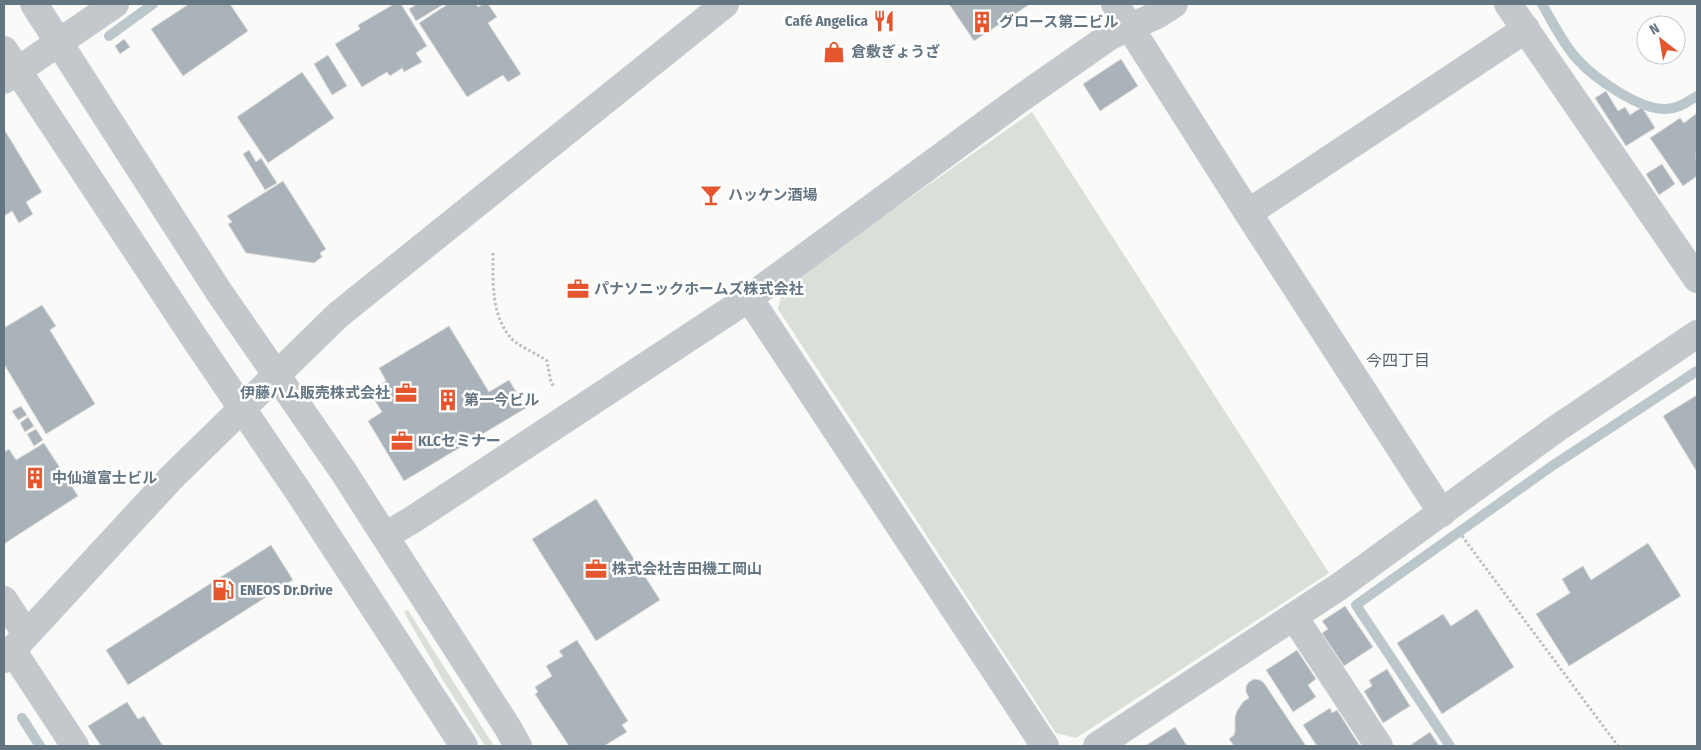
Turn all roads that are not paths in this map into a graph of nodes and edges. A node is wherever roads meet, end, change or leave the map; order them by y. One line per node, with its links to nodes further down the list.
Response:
1 (34, 4): 9 (street)
2 (115, 4): 9 (street)
3 (725, 4): 15 (street)
4 (1115, 4): 7 (street)
5 (1174, 4): 7 (street)
6 (1508, 4): 8 (street)
7 (1130, 27): 11 (street); 13 (street)
8 (1526, 29): 11 (street); 12 (street)
9 (59, 42): 10 (street); 15 (street)
10 (8, 67): 16 (street)
11 (1248, 213): 17 (street)
12 (1697, 279)
13 (749, 298): 18 (street); 25 (street)
14 (1697, 334): 17 (street)
15 (276, 375): 16 (street); 18 (street)
16 (242, 409): 21 (street); 23 (street)
17 (1442, 513): 20 (street)
18 (385, 536): 24 (street)
19 (4, 600): 21 (street)
20 (1294, 617): 26 (street); 27 (street)
21 (14, 648): 22 (street)
22 (75, 746)
23 (464, 746)
24 (518, 746)
25 (1045, 746)
26 (1097, 746)
27 (1378, 746)

